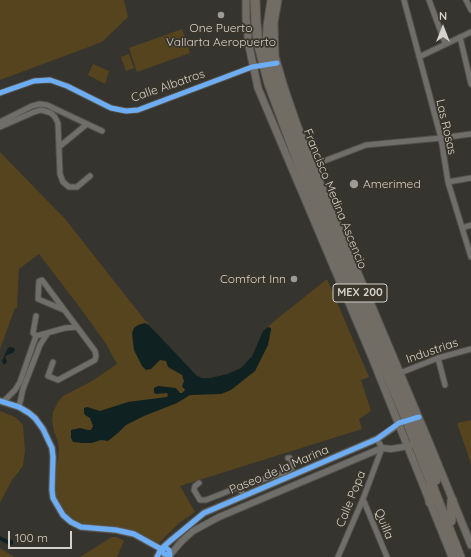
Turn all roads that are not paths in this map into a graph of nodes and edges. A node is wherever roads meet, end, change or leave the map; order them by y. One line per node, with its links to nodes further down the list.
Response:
1 (246, 0): 14 (main road)
2 (255, 0): 13 (highway, MEX 200)
3 (272, 0): 13 (highway, Francisco Medina Ascencio / MEX 200)
4 (278, 0): 13 (main road, Francisco Medina Ascencio)
5 (404, 0): 12 (street, Las Rosas)
6 (429, 0): 11 (street)
7 (466, 0): 8 (street)
8 (471, 10)
9 (471, 32): 10 (street)
10 (460, 37): 11 (street); 15 (street)
11 (445, 43): 12 (street)
12 (419, 57): 26 (street, Las Rosas)
13 (268, 62): 14 (street, Calle Albatros); 28 (main road, Francisco Medina Ascencio); 28 (highway, Francisco Medina Ascencio / MEX 200)
14 (252, 67): 17 (street, Calle Albatros); 46 (main road)
15 (470, 71): 16 (street)
16 (471, 84)
17 (0, 93)
18 (32, 106): 19 (street); 20 (street); 21 (street)
19 (52, 111): 20 (street); 22 (street); 27 (street)
20 (34, 112): 23 (street)
21 (0, 122)
22 (87, 124): 24 (street); 27 (street)
23 (0, 127)
24 (102, 131)
25 (471, 134): 26 (street)
26 (440, 138): 28 (street); 31 (street, Las Rosas)
27 (59, 147): 29 (street)
28 (307, 168): 40 (highway, Francisco Medina Ascencio / MEX 200); 49 (main road, Francisco Medina Ascencio); 55 (highway, Francisco Medina Ascencio / MEX 200)
29 (90, 176)
30 (471, 178): 31 (street)
31 (448, 182): 33 (street, Las Rosas)
32 (471, 225): 33 (street)
33 (462, 228): 34 (street, Las Rosas)
34 (471, 257)
35 (64, 310): 35 (street); 37 (street)
36 (36, 316): 42 (street)
37 (69, 318): 38 (street); 39 (street)
38 (77, 327): 39 (street); 48 (street)
39 (65, 328): 41 (street)
40 (369, 332): 46 (highway); 55 (highway, Francisco Medina Ascencio / MEX 200)
41 (47, 334): 42 (street); 44 (street)
42 (36, 336): 43 (street)
43 (34, 342): 44 (street); 51 (street)
44 (40, 345): 52 (street)
45 (471, 349): 47 (street, Industrias)
46 (371, 355): 55 (main road)
47 (438, 358): 49 (street, Industrias); 50 (street)
48 (53, 362)
49 (400, 373): 55 (main road, Francisco Medina Ascencio)
50 (445, 385)
51 (15, 390): 52 (street); 53 (street)
52 (22, 393): 54 (street)
53 (2, 401): 54 (street)
54 (19, 407): 71 (street)
55 (409, 420): 56 (street, Paseo de la Marina); 57 (highway, Francisco Medina Ascencio / MEX 200); 57 (main road, Francisco Medina Ascencio)
56 (377, 439): 58 (street); 63 (street, Paseo de la Marina)
57 (418, 442): 58 (street, Paseo de la Marina); 60 (highway, Francisco Medina Ascencio / MEX 200); 65 (main road, Francisco Medina Ascencio); 66 (main road); 69 (highway, Francisco Medina Ascencio / MEX 200)
58 (382, 448): 64 (street, Calle Popa); 67 (street, Paseo de la Marina)
59 (288, 458): 62 (street)
60 (430, 482): 66 (highway); 78 (highway, Francisco Medina Ascencio / MEX 200)
61 (199, 483): 62 (street)
62 (239, 487): 63 (street)
63 (243, 496): 67 (street); 68 (street); 71 (street, Paseo de la Marina)
64 (363, 499): 75 (street, Calle Popa); 76 (street, Quilla)
65 (452, 500): 69 (highway); 70 (main road, Francisco Medina Ascencio)
66 (430, 502): 72 (main road)
67 (251, 503): 68 (street, Paseo de la Marina)
68 (242, 507): 73 (street, Paseo de la Marina)
69 (451, 521): 79 (highway, Francisco Medina Ascencio / MEX 200)
70 (471, 545)
71 (161, 549): 73 (street); 74 (street, Paseo de la Marina)
72 (451, 553): 77 (street)
73 (169, 556)
74 (157, 557)
75 (338, 557)
76 (387, 557)
77 (445, 557)
78 (460, 557)
79 (466, 557)

